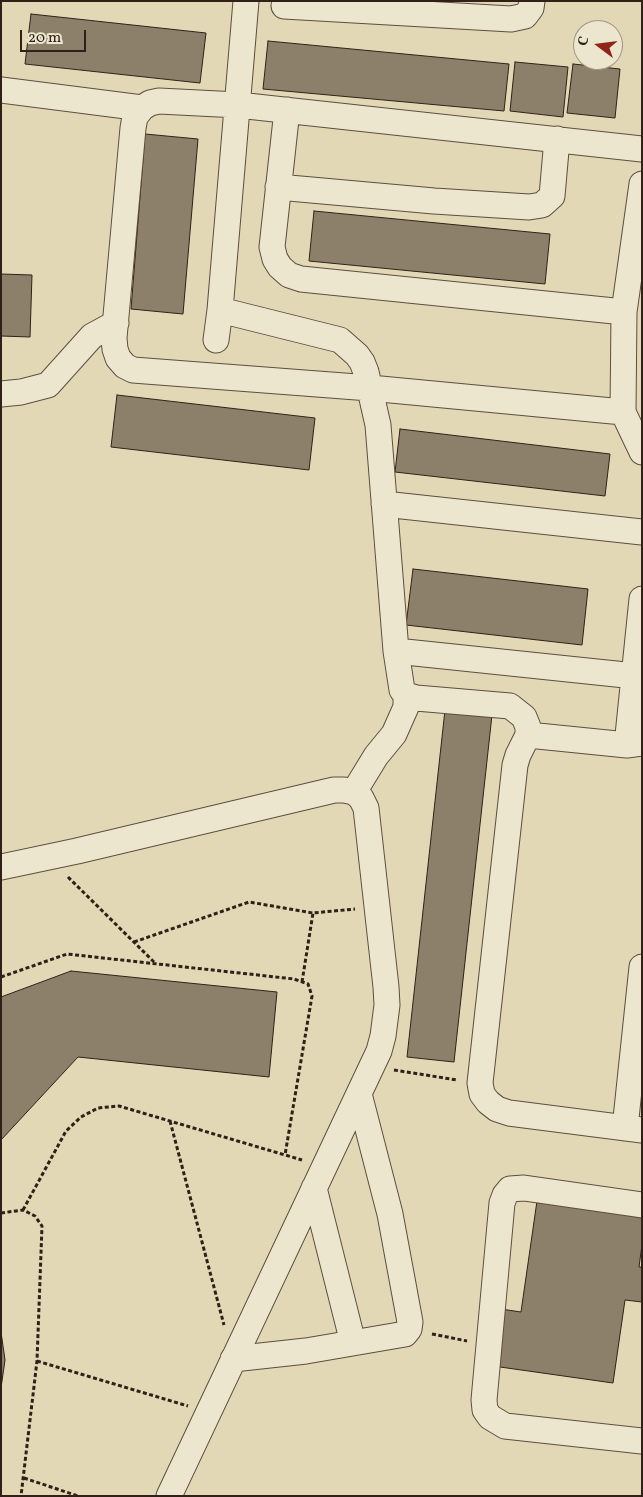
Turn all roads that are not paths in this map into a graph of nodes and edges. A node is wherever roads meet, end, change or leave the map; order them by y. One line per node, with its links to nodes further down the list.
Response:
1 (246, 1): 5 (lane)
2 (532, 1): 3 (lane)
3 (284, 6)
4 (1, 90): 6 (lane)
5 (238, 105): 6 (lane); 7 (lane); 12 (lane)
6 (142, 108): 14 (lane)
7 (287, 110): 8 (lane); 11 (lane)
8 (557, 140): 9 (lane); 11 (lane)
9 (642, 149)
10 (642, 184): 13 (lane)
11 (278, 187): 13 (lane)
12 (220, 310): 15 (lane); 16 (lane)
13 (624, 312): 18 (lane)
14 (116, 323): 16 (lane); 17 (lane)
15 (216, 340)
16 (370, 388): 18 (lane); 20 (lane)
17 (1, 394)
18 (623, 412): 19 (lane)
19 (642, 452)
20 (384, 504): 21 (lane); 23 (lane)
21 (642, 532)
22 (642, 599): 24 (lane)
23 (396, 650): 24 (lane); 25 (lane)
24 (635, 676): 27 (lane)
25 (406, 695): 26 (lane); 28 (lane)
26 (528, 735): 27 (lane); 32 (lane)
27 (634, 744)
28 (354, 792): 29 (lane); 31 (lane)
29 (2, 871)
30 (642, 967): 32 (lane)
31 (359, 1094): 33 (lane); 35 (lane)
32 (634, 1129)
33 (319, 1177): 35 (lane); 36 (lane)
34 (642, 1205): 37 (lane)
35 (353, 1343): 36 (lane)
36 (233, 1359): 38 (lane)
37 (642, 1441)
38 (169, 1496)

